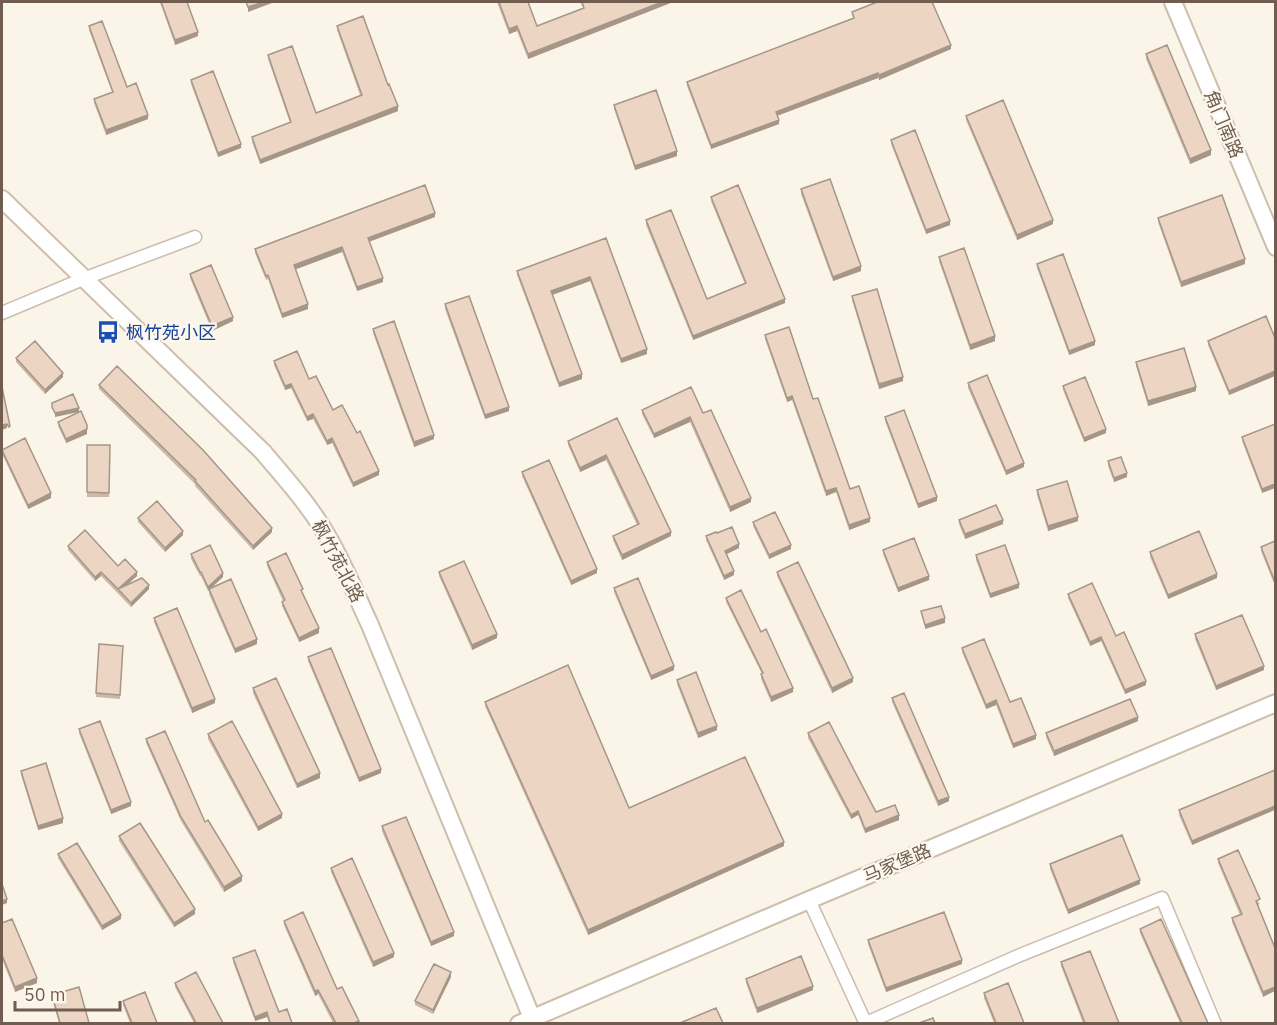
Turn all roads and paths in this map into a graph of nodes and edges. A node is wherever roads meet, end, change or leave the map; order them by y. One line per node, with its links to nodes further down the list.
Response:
1 (1173, 2): 3 (street, 角门南路)
2 (2, 199): 6 (street, 枫竹苑北路)
3 (1270, 220): 5 (street, 角门南路)
4 (195, 237): 6 (street)
5 (1275, 247)
6 (83, 279): 7 (street); 10 (street, 枫竹苑北路)
7 (2, 313)
8 (1275, 703): 9 (street, 马家堡路)
9 (809, 900): 10 (street, 马家堡路); 11 (street)
10 (525, 1021)
11 (866, 1023): 12 (street)
12 (1215, 1023)

